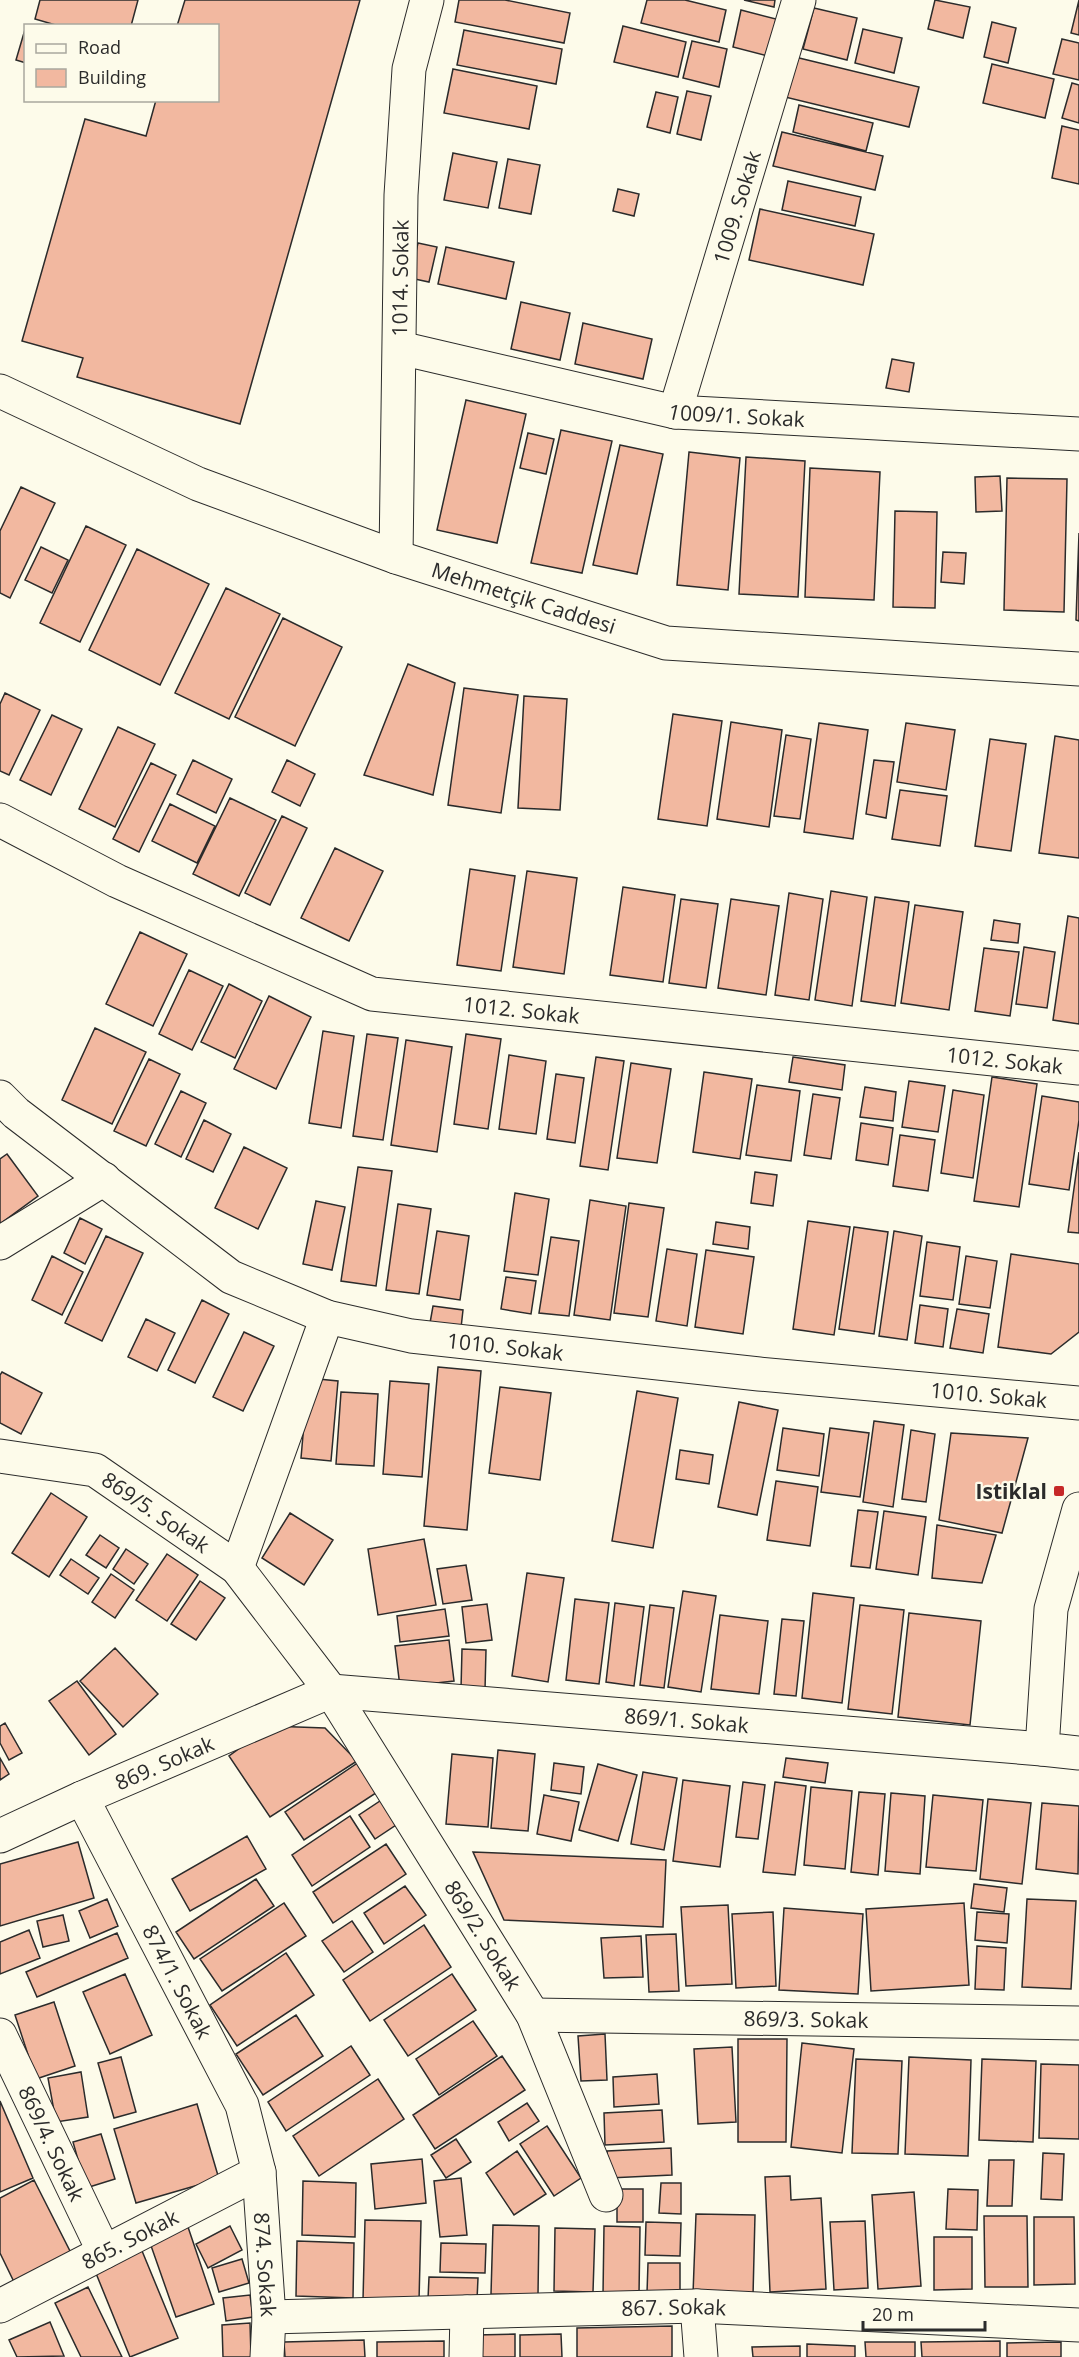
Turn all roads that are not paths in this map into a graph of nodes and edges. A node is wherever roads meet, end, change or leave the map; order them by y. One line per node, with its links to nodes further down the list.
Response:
1 (427, 0): 3 (street, 1014. Sokak)
2 (799, 0): 5 (street, 1009. Sokak)
3 (400, 348): 5 (street, 1009/1. Sokak); 7 (street, 1014. Sokak)
4 (0, 391): 7 (street, Mehmetçik Caddesi)
5 (675, 412): 6 (street, 1009/1. Sokak)
6 (1079, 434)
7 (396, 557): 8 (street, Mehmetçik Caddesi)
8 (1079, 669)
9 (0, 820): 10 (street, 1012. Sokak)
10 (1079, 1068)
11 (0, 1097): 12 (street, 1010. Sokak)
12 (104, 1179): 13 (street); 14 (street, 1010. Sokak)
13 (0, 1243)
14 (327, 1317): 15 (street, 1010. Sokak); 18 (street)
15 (1079, 1403)
16 (0, 1456): 18 (street, 869/5. Sokak)
17 (1079, 1509): 20 (street)
18 (237, 1568): 19 (street, 869/5. Sokak)
19 (331, 1691): 20 (street, 869/1. Sokak); 22 (street, 869. Sokak); 24 (street, 869/2. Sokak)
20 (1042, 1749): 21 (street, 869/1. Sokak)
21 (1079, 1753)
22 (82, 1798): 23 (street, 869. Sokak); 27 (street, 874/1. Sokak)
23 (0, 1836)
24 (533, 2015): 25 (street, 869/3. Sokak); 28 (street, 869/2. Sokak)
25 (1079, 2023)
26 (0, 2035): 29 (street, 869/4. Sokak)
27 (259, 2172): 29 (street, 865. Sokak); 33 (street, 874. Sokak)
28 (606, 2195)
29 (104, 2252): 30 (street, 865. Sokak)
30 (0, 2306)
31 (696, 2306): 32 (street, 867. Sokak); 34 (street, 867. Sokak); 37 (street)
32 (467, 2312): 33 (street, 867. Sokak); 36 (street)
33 (269, 2317): 35 (street, 874. Sokak)
34 (1079, 2325)
35 (267, 2357)
36 (466, 2357)
37 (701, 2357)

